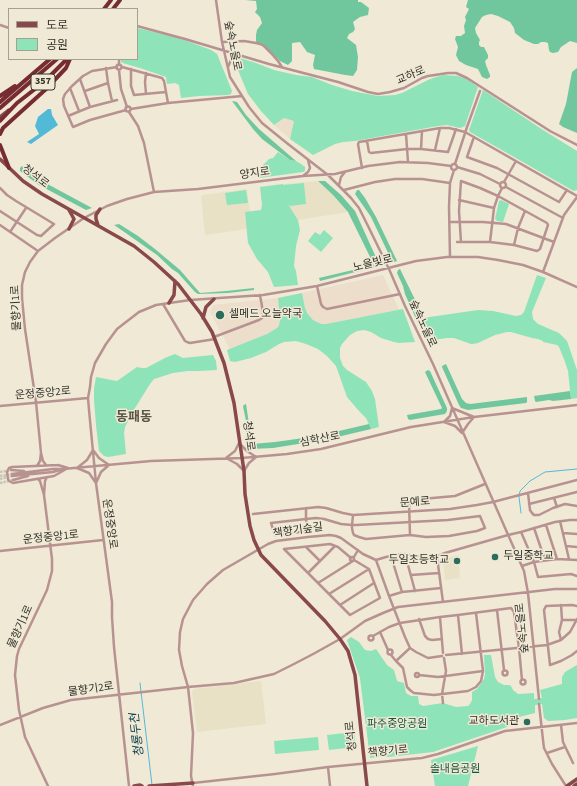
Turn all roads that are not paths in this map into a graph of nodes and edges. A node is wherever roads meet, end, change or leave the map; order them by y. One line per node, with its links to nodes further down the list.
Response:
1 (111, 0): 4 (highway)
2 (120, 0): 5 (highway)
3 (216, 0): 7 (street, 숲속노을로)
4 (105, 8)
5 (114, 8)
6 (138, 26): 8 (street, 교하로)
7 (222, 42): 8 (street, 숲속노을로); 17 (street)
8 (224, 50): 9 (street, 교하로); 16 (street, 숲속노을로)
9 (238, 55): 16 (street); 17 (street, 교하로)
10 (49, 60): 21 (highway)
11 (56, 60): 37 (highway, 357)
12 (66, 60): 34 (highway, 357)
13 (70, 60): 47 (highway)
14 (119, 60): 15 (street)
15 (119, 67): 18 (street); 19 (street); 38 (street)
16 (228, 67): 30 (street, 숲속노을로)
17 (283, 67): 52 (street, 교하로)
18 (106, 68): 22 (street); 23 (street)
19 (131, 69): 20 (street); 28 (street)
20 (146, 73): 27 (street); 28 (street)
21 (32, 74): 29 (highway); 33 (highway)
22 (80, 79): 24 (street); 25 (street)
23 (108, 83): 25 (street); 32 (street)
24 (70, 88): 39 (street); 40 (street)
25 (85, 91): 36 (street)
26 (480, 91): 46 (street)
27 (166, 92): 28 (street); 35 (street)
28 (146, 94)
29 (0, 96)
30 (242, 96): 35 (street); 57 (street, 숲속노을로)
31 (117, 100): 32 (street)
32 (112, 101): 36 (street)
33 (0, 102)
34 (17, 103): 41 (main road, 357); 42 (highway)
35 (168, 104): 38 (street)
36 (90, 107): 39 (street)
37 (0, 109)
38 (128, 109): 40 (street); 79 (street)
39 (79, 111): 40 (street)
40 (68, 116)
41 (0, 117)
42 (0, 121)
43 (440, 128): 44 (street); 45 (street); 55 (street)
44 (456, 129): 46 (street); 55 (street)
45 (422, 131): 48 (street); 54 (street)
46 (465, 132): 49 (street); 60 (street)
47 (0, 134)
48 (406, 134): 50 (street); 53 (street)
49 (474, 137): 58 (street); 68 (street)
50 (367, 141): 53 (street); 64 (street)
51 (0, 145): 63 (highway)
52 (577, 145)
53 (407, 149): 54 (street); 59 (street)
54 (421, 149): 55 (street)
55 (435, 150)
56 (0, 159): 63 (main road, 청석로)
57 (308, 159): 67 (street, 숲속노을로); 69 (street)
58 (516, 161): 68 (street); 78 (street)
59 (408, 162): 61 (street, 양지로); 64 (street, 양지로)
60 (455, 164): 61 (street); 62 (street)
61 (451, 166): 65 (street)
62 (457, 167): 65 (street); 72 (street)
63 (9, 168): 85 (main road, 청석로)
64 (362, 168): 66 (street, 양지로)
65 (454, 170): 71 (street)
66 (346, 171): 67 (street, 양지로); 73 (street)
67 (328, 174): 69 (street, 양지로); 73 (street, 숲속노을로)
68 (509, 174): 70 (street); 78 (street)
69 (303, 176): 79 (street, 양지로)
70 (504, 182): 72 (street); 74 (street)
71 (450, 183): 77 (street); 91 (street)
72 (500, 184): 75 (street)
73 (339, 186): 77 (street, 숲속노을로)
74 (506, 187): 75 (street); 90 (street)
75 (502, 188): 80 (street)
76 (1, 190): 83 (street)
77 (344, 190): 106 (street, 숲속노을로)
78 (567, 190): 81 (street)
79 (154, 192): 86 (street, 양지로)
80 (498, 196): 82 (street); 84 (street); 88 (street)
81 (577, 196): 90 (street)
82 (459, 200): 84 (street); 92 (street)
83 (26, 208): 94 (street); 94 (street)
84 (494, 208): 93 (street)
85 (68, 209): 89 (main road, 청석로); 98 (main road)
86 (100, 209): 89 (street, 양지로); 96 (main road)
87 (0, 211): 94 (street)
88 (525, 211): 97 (street); 100 (street)
89 (84, 218): 96 (main road, 청석로); 98 (street, 양지로)
90 (563, 218): 102 (street)
91 (450, 222): 92 (street); 105 (street)
92 (459, 222): 93 (street); 101 (street)
93 (492, 222): 97 (street); 101 (street)
94 (17, 223): 99 (street)
95 (0, 225): 99 (street)
96 (99, 226): 108 (main road, 청석로)
97 (518, 228): 100 (street); 103 (street)
98 (69, 229): 104 (street, 물향기1로)
99 (10, 232): 104 (street)
100 (544, 238): 102 (street); 103 (street)
101 (490, 242): 103 (street)
102 (554, 242): 107 (street)
103 (514, 245)
104 (38, 251): 120 (street, 물향기1로)
105 (450, 257): 106 (street, 노을빛로); 107 (street, 노을빛로)
106 (388, 269): 109 (street, 노을빛로); 111 (street, 숲속노을로)
107 (543, 272): 110 (street, 노을빛로)
108 (176, 282): 114 (main road, 청석로); 115 (main road)
109 (317, 286): 111 (street); 112 (street, 노을빛로)
110 (577, 287)
111 (400, 294): 123 (street, 숲속노을로)
112 (260, 295): 113 (street, 노을빛로); 118 (street)
113 (214, 299): 114 (street, 노을빛로); 117 (main road)
114 (190, 300): 115 (street, 노을빛로); 117 (main road, 청석로)
115 (168, 303): 116 (street, 운정중앙로)
116 (163, 304): 118 (street); 119 (street, 운정중앙로)
117 (203, 318): 118 (main road, 청석로)
118 (214, 338): 128 (main road, 청석로)
119 (88, 398): 120 (street, 운정중앙2로); 129 (street, 운정중앙로)
120 (36, 402): 122 (street, 운정중앙2로); 130 (street, 물향기1로)
121 (577, 405): 124 (street, 심학산로)
122 (0, 406)
123 (452, 408): 124 (street); 125 (street, 숲속노을로); 126 (street)
124 (474, 417): 125 (street, 심학산로); 127 (street)
125 (457, 420): 126 (street, 심학산로); 127 (street, 숲속노을로)
126 (444, 422): 127 (street); 131 (street, 심학산로)
127 (462, 433): 148 (street, 숲속노을로)
128 (239, 443): 131 (street); 132 (street); 133 (main road, 청석로)
129 (92, 450): 135 (street); 137 (street, 운정중앙로); 139 (street)
130 (41, 453): 134 (street); 136 (street)
131 (256, 457): 133 (street, 심학산로); 141 (street)
132 (226, 458): 133 (street, 심학산로); 135 (street, 심학산로); 141 (street)
133 (242, 458): 141 (main road, 청석로)
134 (46, 465): 136 (street); 138 (street)
135 (109, 465): 137 (street, 심학산로); 147 (street)
136 (37, 466): 144 (street)
137 (94, 466): 139 (street, 심학산로); 147 (street, 운정중앙로)
138 (68, 468): 139 (street, 심학산로); 140 (street, 심학산로); 143 (street)
139 (77, 468): 147 (street)
140 (63, 469): 142 (street); 142 (street)
141 (244, 472): 179 (main road, 청석로)
142 (36, 474): 145 (street)
143 (47, 477): 144 (street); 151 (street)
144 (37, 478): 151 (street)
145 (13, 480)
146 (577, 480): 150 (street, 문예로)
147 (96, 483): 173 (street, 운정중앙로)
148 (485, 484): 153 (street, 숲속노을로); 158 (street)
149 (577, 492): 152 (street)
150 (528, 493): 153 (street, 문예로); 154 (street)
151 (44, 495): 174 (street, 물향기1로)
152 (554, 498): 154 (street); 156 (street)
153 (493, 502): 158 (street, 문예로); 172 (street, 숲속노을로)
154 (529, 504): 156 (street)
155 (577, 506): 156 (street)
156 (557, 507)
157 (306, 508): 159 (street, 문예로); 160 (street, 문예로); 161 (street)
158 (409, 512): 160 (street, 문예로); 164 (street)
159 (253, 514)
160 (353, 515): 165 (street)
161 (306, 519): 161 (street); 165 (street)
162 (577, 520): 163 (street)
163 (560, 521): 166 (street); 169 (street)
164 (409, 522): 165 (street); 171 (street); 171 (street)
165 (352, 525): 171 (street)
166 (546, 525): 167 (street); 186 (street)
167 (534, 528): 168 (street); 189 (street)
168 (521, 532): 172 (street); 192 (street)
169 (563, 534): 170 (street); 176 (street)
170 (577, 534)
171 (410, 535)
172 (508, 535): 184 (street); 193 (street, 숲속노을로)
173 (103, 540): 174 (street, 운정중앙1로); 242 (street, 운정중앙로)
174 (50, 546): 181 (street, 운정중앙1로); 247 (street, 물향기1로)
175 (335, 546): 177 (street); 185 (street); 191 (street)
176 (566, 546): 178 (street); 187 (street)
177 (306, 547): 191 (street); 195 (street)
178 (577, 547)
179 (258, 550): 180 (street, 책향기숲길); 223 (main road, 청석로); 241 (street, 책향기숲길)
180 (358, 550): 185 (street); 188 (street, 책향기숲길)
181 (0, 551)
182 (405, 554): 183 (street); 184 (street); 197 (street)
183 (391, 556): 188 (street); 204 (street)
184 (437, 556): 196 (street)
185 (353, 559): 194 (street); 199 (street)
186 (557, 559): 187 (street); 189 (street)
187 (569, 559): 190 (street)
188 (376, 560): 207 (street)
189 (545, 560): 192 (street)
190 (577, 560)
191 (320, 561): 195 (street)
192 (534, 562): 193 (street); 198 (street)
193 (522, 566): 205 (street, 숲속노을로)
194 (369, 569): 200 (street); 206 (street)
195 (308, 573): 199 (street)
196 (439, 573): 197 (street); 201 (street)
197 (411, 575): 203 (street)
198 (577, 576)
199 (318, 583): 206 (street)
200 (374, 583): 209 (street); 209 (street)
201 (441, 588): 203 (street); 208 (street)
202 (577, 589): 205 (street)
203 (415, 591): 204 (street)
204 (402, 592): 207 (street)
205 (528, 593): 208 (street); 227 (street, 숲속노을로)
206 (329, 594): 209 (street)
207 (389, 596): 212 (street)
208 (443, 602): 212 (street)
209 (340, 605)
210 (561, 605): 211 (street); 219 (street); 226 (street)
211 (577, 606)
212 (394, 608): 220 (street); 223 (street)
213 (497, 610): 214 (street); 229 (street); 230 (street)
214 (476, 613): 215 (street); 232 (street)
215 (458, 615): 216 (street); 233 (street)
216 (440, 617): 218 (street); 224 (street)
217 (577, 619): 219 (street); 225 (street)
218 (419, 620): 220 (street); 224 (street)
219 (562, 620): 225 (street)
220 (400, 623): 221 (street); 228 (street)
221 (380, 632): 222 (street); 235 (street)
222 (373, 636)
223 (340, 639): 241 (street); 254 (main road, 청석로)
224 (442, 639): 234 (street)
225 (561, 640): 226 (street)
226 (547, 645): 227 (street); 231 (street)
227 (533, 646): 229 (street); 244 (street, 숲속노을로)
228 (410, 648): 234 (street); 235 (street)
229 (519, 648): 230 (street); 240 (street)
230 (501, 650): 232 (street); 236 (street)
231 (577, 651)
232 (480, 652): 233 (street); 237 (street)
233 (462, 654): 234 (street)
234 (444, 655): 239 (street)
235 (396, 661): 243 (street)
236 (504, 670)
237 (483, 671): 239 (street); 243 (street)
238 (419, 675): 239 (street)
239 (445, 676): 243 (street)
240 (522, 680)
241 (188, 687): 242 (street, 물향기2로); 258 (street, 책향기숲길)
242 (119, 694): 247 (street, 물향기2로); 261 (street, 운정중앙로)
243 (442, 694): 245 (street)
244 (539, 699)
245 (443, 704)
246 (539, 704): 251 (street)
247 (20, 717): 249 (street, 물향기2로); 260 (street, 물향기1로)
248 (577, 723): 250 (street, 책향기로)
249 (0, 725)
250 (561, 725): 251 (street, 책향기로); 252 (street)
251 (542, 728): 253 (street); 254 (street, 책향기로)
252 (565, 747): 253 (street); 255 (street)
253 (546, 753): 267 (street)
254 (364, 763): 256 (street, 책향기로); 266 (main road, 청석로)
255 (573, 763)
256 (328, 767): 258 (street, 책향기로); 265 (street)
257 (577, 779): 267 (main road)
258 (193, 784): 264 (main road, 책향기로)
259 (577, 784): 268 (main road)
260 (48, 786)
261 (129, 786)
262 (134, 786): 263 (main road)
263 (142, 786)
264 (149, 786)
265 (330, 786)
266 (367, 786)
267 (567, 786)
268 (574, 786)

